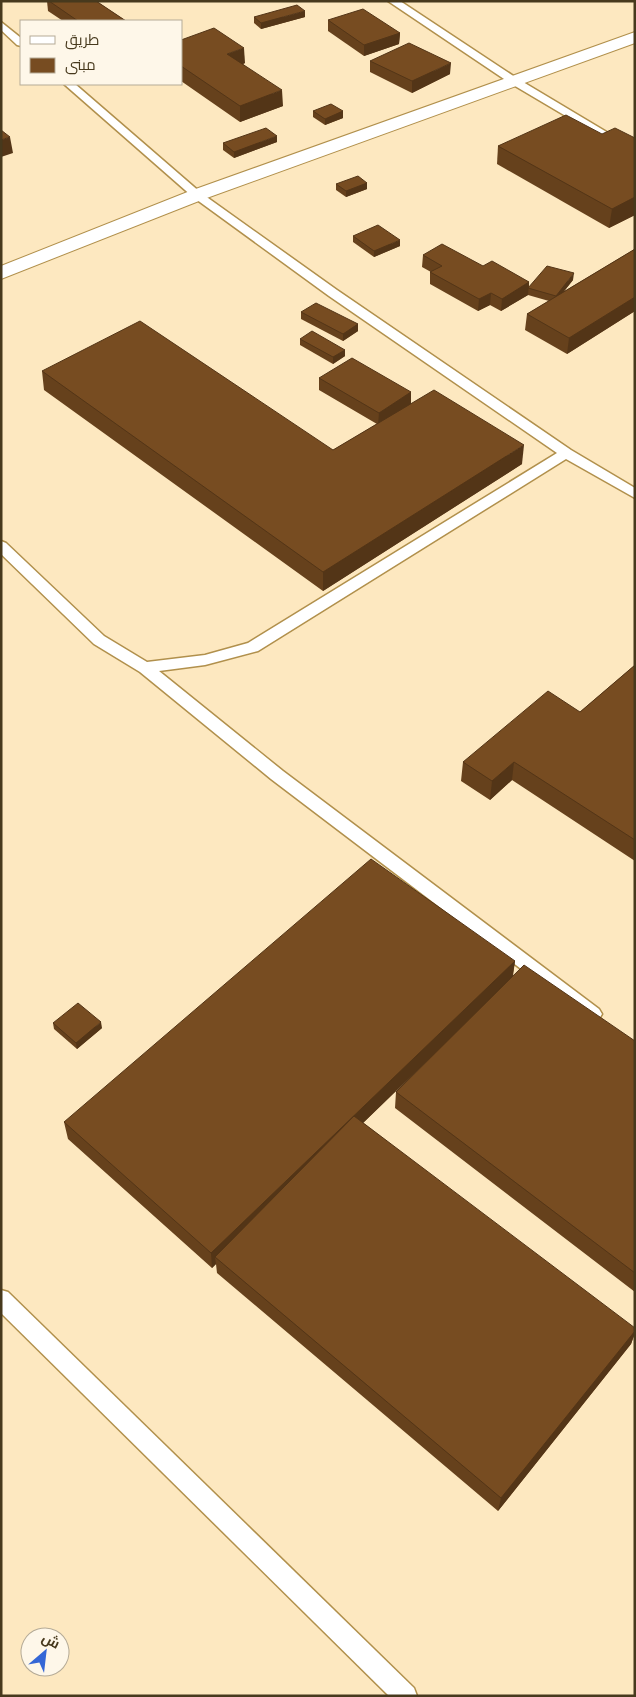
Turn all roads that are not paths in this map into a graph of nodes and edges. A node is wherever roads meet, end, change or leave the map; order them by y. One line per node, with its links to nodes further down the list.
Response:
1 (393, 1): 5 (lane)
2 (1, 25): 4 (lane)
3 (635, 36): 5 (street)
4 (20, 42)
5 (514, 81): 7 (lane); 8 (street)
6 (70, 85): 8 (lane)
7 (635, 154)
8 (197, 195): 9 (street); 10 (lane)
9 (1, 273)
10 (566, 453): 11 (lane); 13 (lane)
11 (635, 494)
12 (1, 546): 13 (lane)
13 (145, 668): 14 (lane)
14 (603, 1022)
15 (1, 1299): 16 (lane)
16 (406, 1696)

